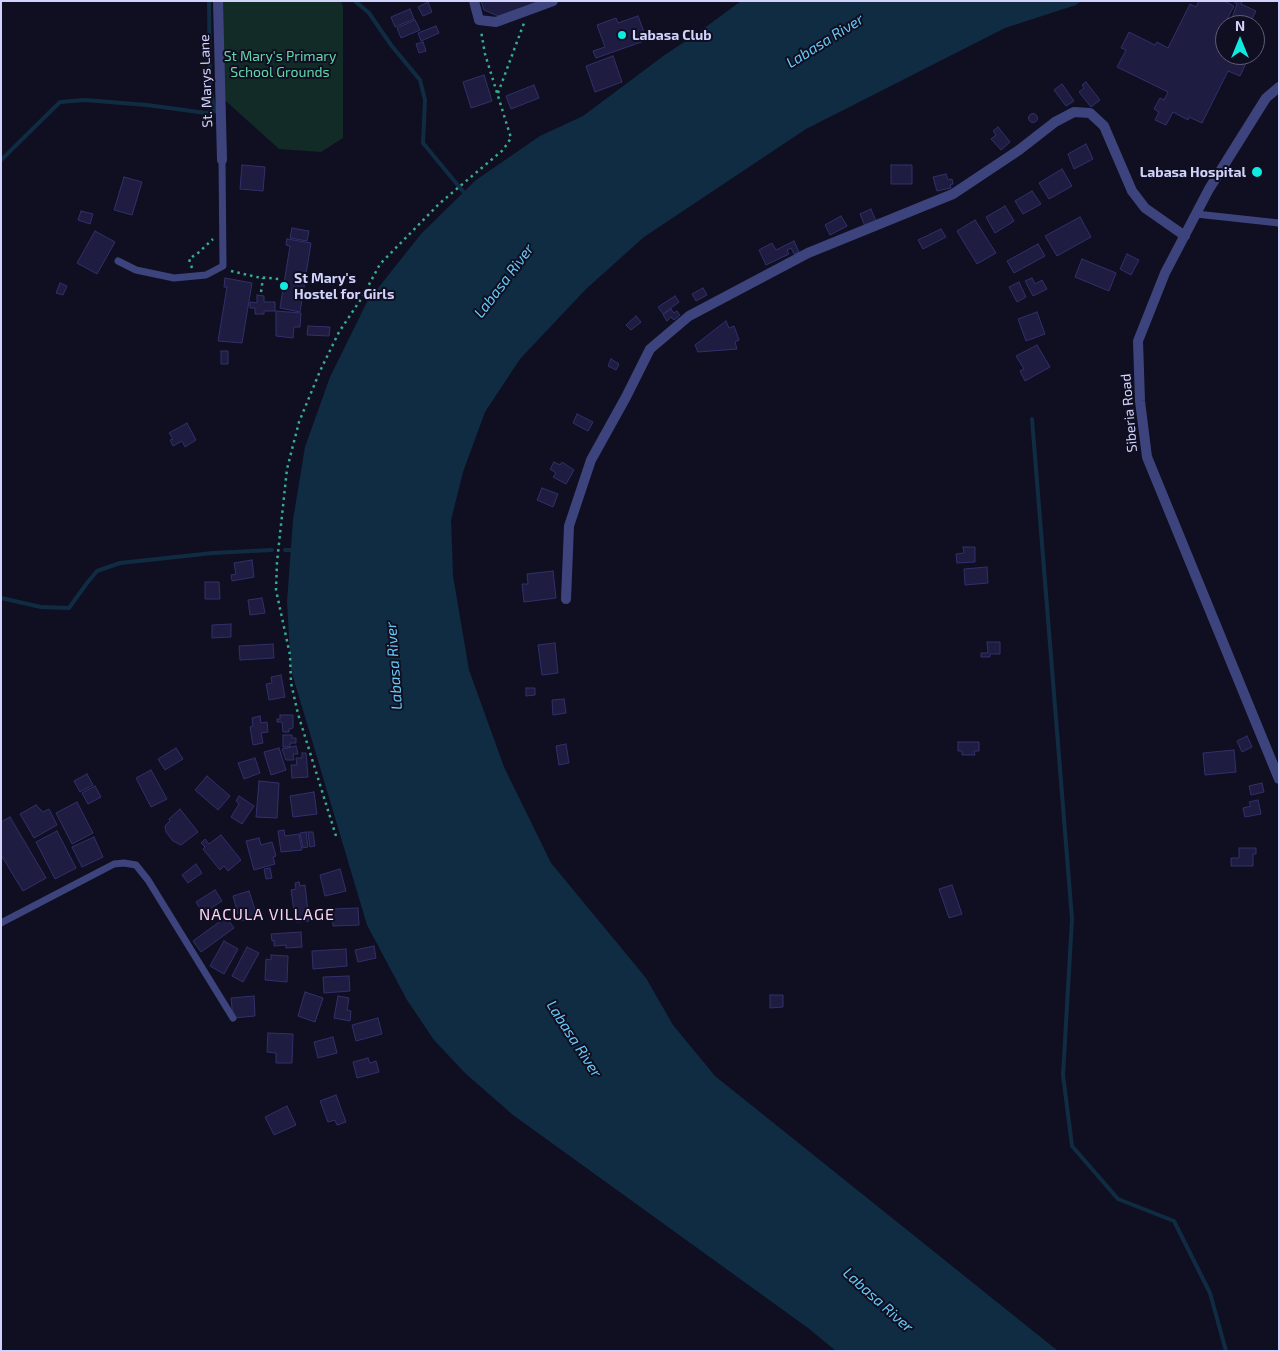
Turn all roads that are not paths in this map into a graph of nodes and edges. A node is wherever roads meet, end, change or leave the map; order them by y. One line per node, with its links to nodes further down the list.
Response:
1 (218, 1): 5 (street, St. Marys Lane)
2 (474, 1): 3 (street)
3 (553, 1)
4 (1279, 87): 6 (street, Siberia Road)
5 (222, 160): 9 (lane)
6 (1196, 214): 7 (lane); 8 (street, Siberia Road)
7 (1279, 223)
8 (1185, 236): 10 (street); 11 (street, Siberia Road)
9 (118, 261)
10 (566, 599)
11 (1279, 779)
12 (1, 923): 13 (lane)
13 (233, 1018)

